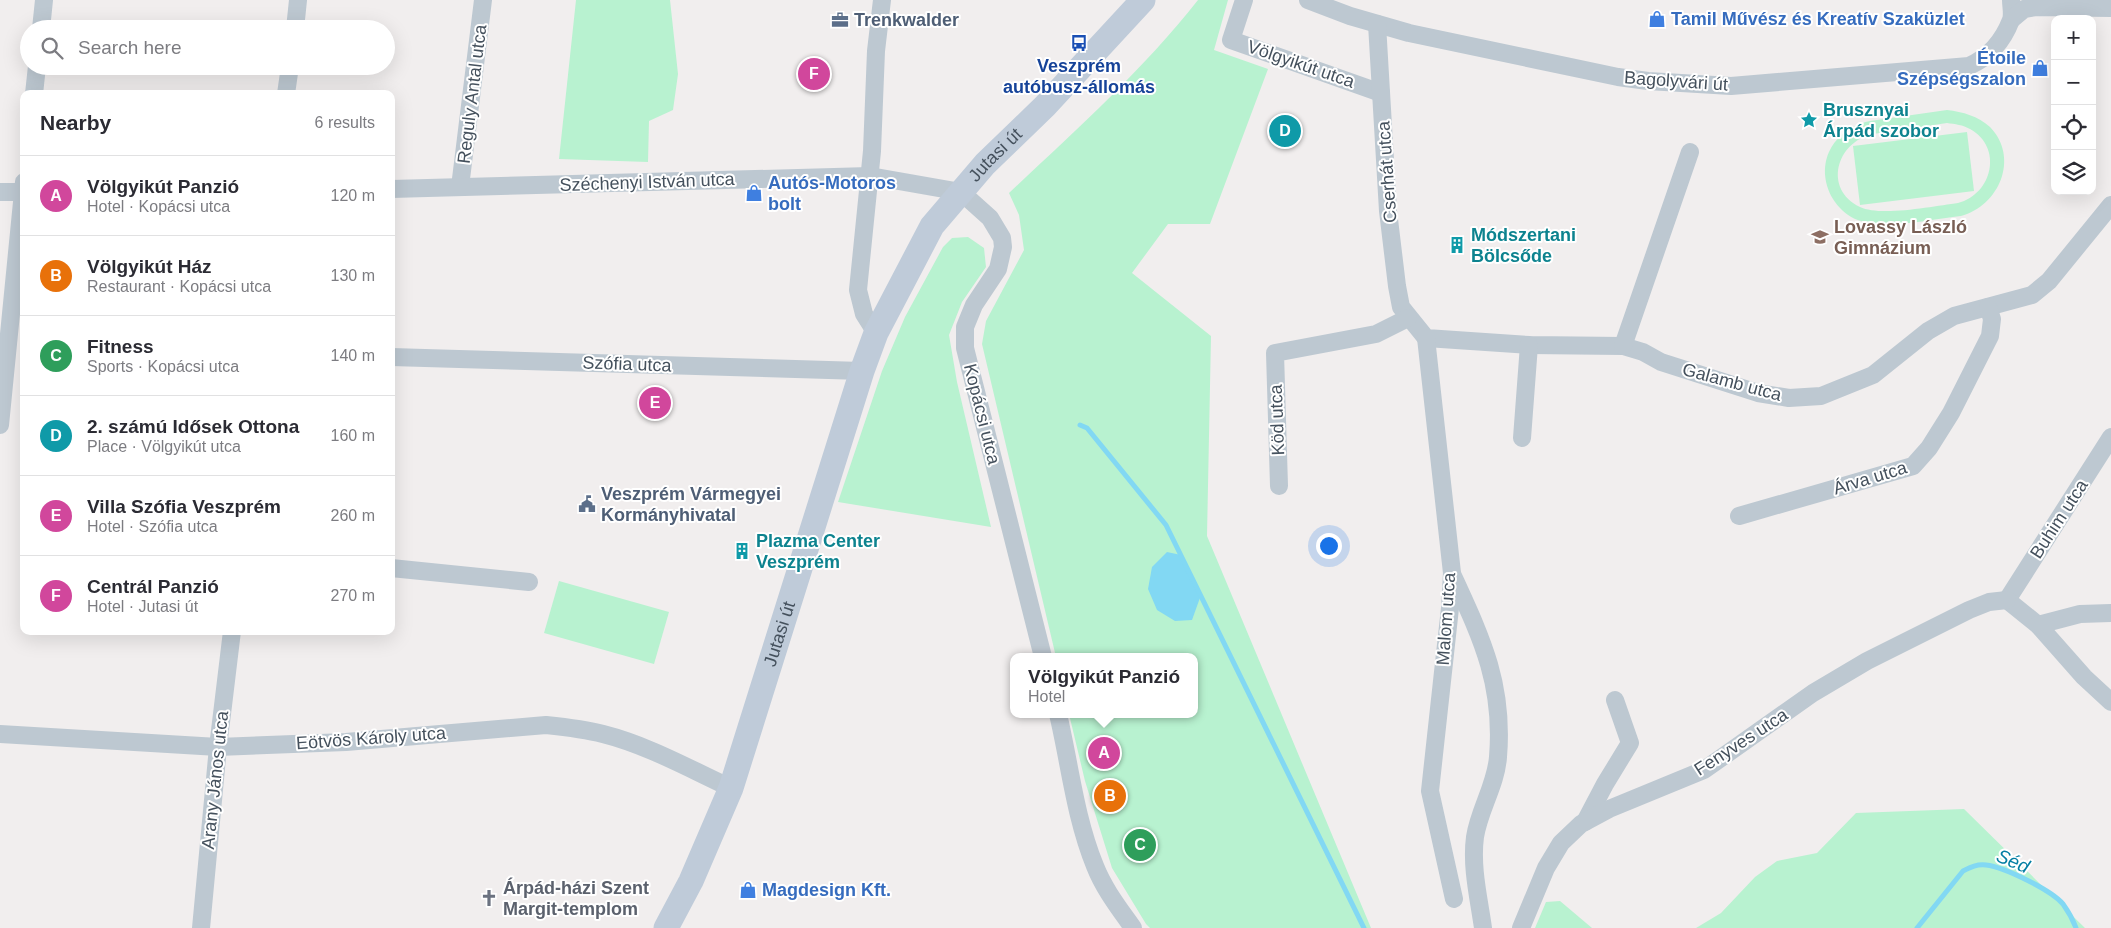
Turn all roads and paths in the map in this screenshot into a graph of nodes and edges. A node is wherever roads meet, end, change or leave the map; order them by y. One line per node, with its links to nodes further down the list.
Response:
1 (44, 0): 11 (street)
2 (298, 0): 12 (street)
3 (483, 0): 21 (street, Reguly Antal utca)
4 (882, 0): 20 (street)
5 (1143, 0): 25 (street, Jutasi út)
6 (1244, 0): 18 (street, Völgyikút utca)
7 (1308, 0): 13 (street, Bagolyvári út)
8 (2011, 0): 10 (street)
9 (2111, 8): 10 (street)
10 (2012, 18): 13 (street, Bagolyvári út)
11 (42, 20)
12 (295, 20)
13 (1377, 24): 18 (street, Cserhát utca)
14 (36, 75): 16 (street)
15 (289, 75): 17 (street)
16 (34, 90)
17 (287, 90)
18 (1381, 93): 29 (street, Cserhát utca)
19 (1690, 152): 33 (street)
20 (870, 176): 21 (street, Széchenyi István utca); 25 (street, Széchenyi István utca); 30 (street)
21 (460, 187): 23 (street, Széchenyi István utca)
22 (20, 189): 24 (street)
23 (395, 190)
24 (0, 192)
25 (961, 192): 30 (street, Jutasi út); 48 (street, Kopácsi utca)
26 (2111, 205): 28 (street, Galamb utca)
27 (20, 220): 36 (street)
28 (1995, 305): 33 (street, Galamb utca); 40 (street, Árva utca)
29 (1408, 318): 31 (street); 39 (street, Köd utca)
30 (876, 332): 35 (street, Jutasi út)
31 (1426, 338): 32 (street, Galamb utca); 42 (street, Malom utca)
32 (1529, 345): 33 (street, Galamb utca); 38 (street)
33 (1623, 346)
34 (395, 357): 35 (street, Szófia utca)
35 (862, 371): 54 (street, Jutasi út)
36 (0, 425)
37 (2111, 437): 44 (street, Buhim utca)
38 (1522, 438)
39 (1279, 486)
40 (1739, 516)
41 (395, 568): 43 (street)
42 (1452, 573): 56 (street, Malom utca); 60 (street)
43 (528, 582)
44 (2007, 600): 46 (street); 55 (street, Fenyves utca)
45 (2111, 613): 46 (street)
46 (2038, 625): 50 (street)
47 (232, 635): 53 (street, Arany János utca)
48 (1042, 653)
49 (1615, 700): 55 (street)
50 (2111, 702)
51 (1059, 718): 59 (street)
52 (0, 734): 53 (street, Eötvös Károly utca)
53 (218, 747): 54 (street, Eötvös Károly utca); 57 (street, Arany János utca)
54 (731, 788): 58 (street, Jutasi út)
55 (1585, 822): 61 (street, Fenyves utca)
56 (1454, 899)
57 (201, 928)
58 (666, 928)
59 (1132, 928)
60 (1483, 928)
61 (1521, 928)

